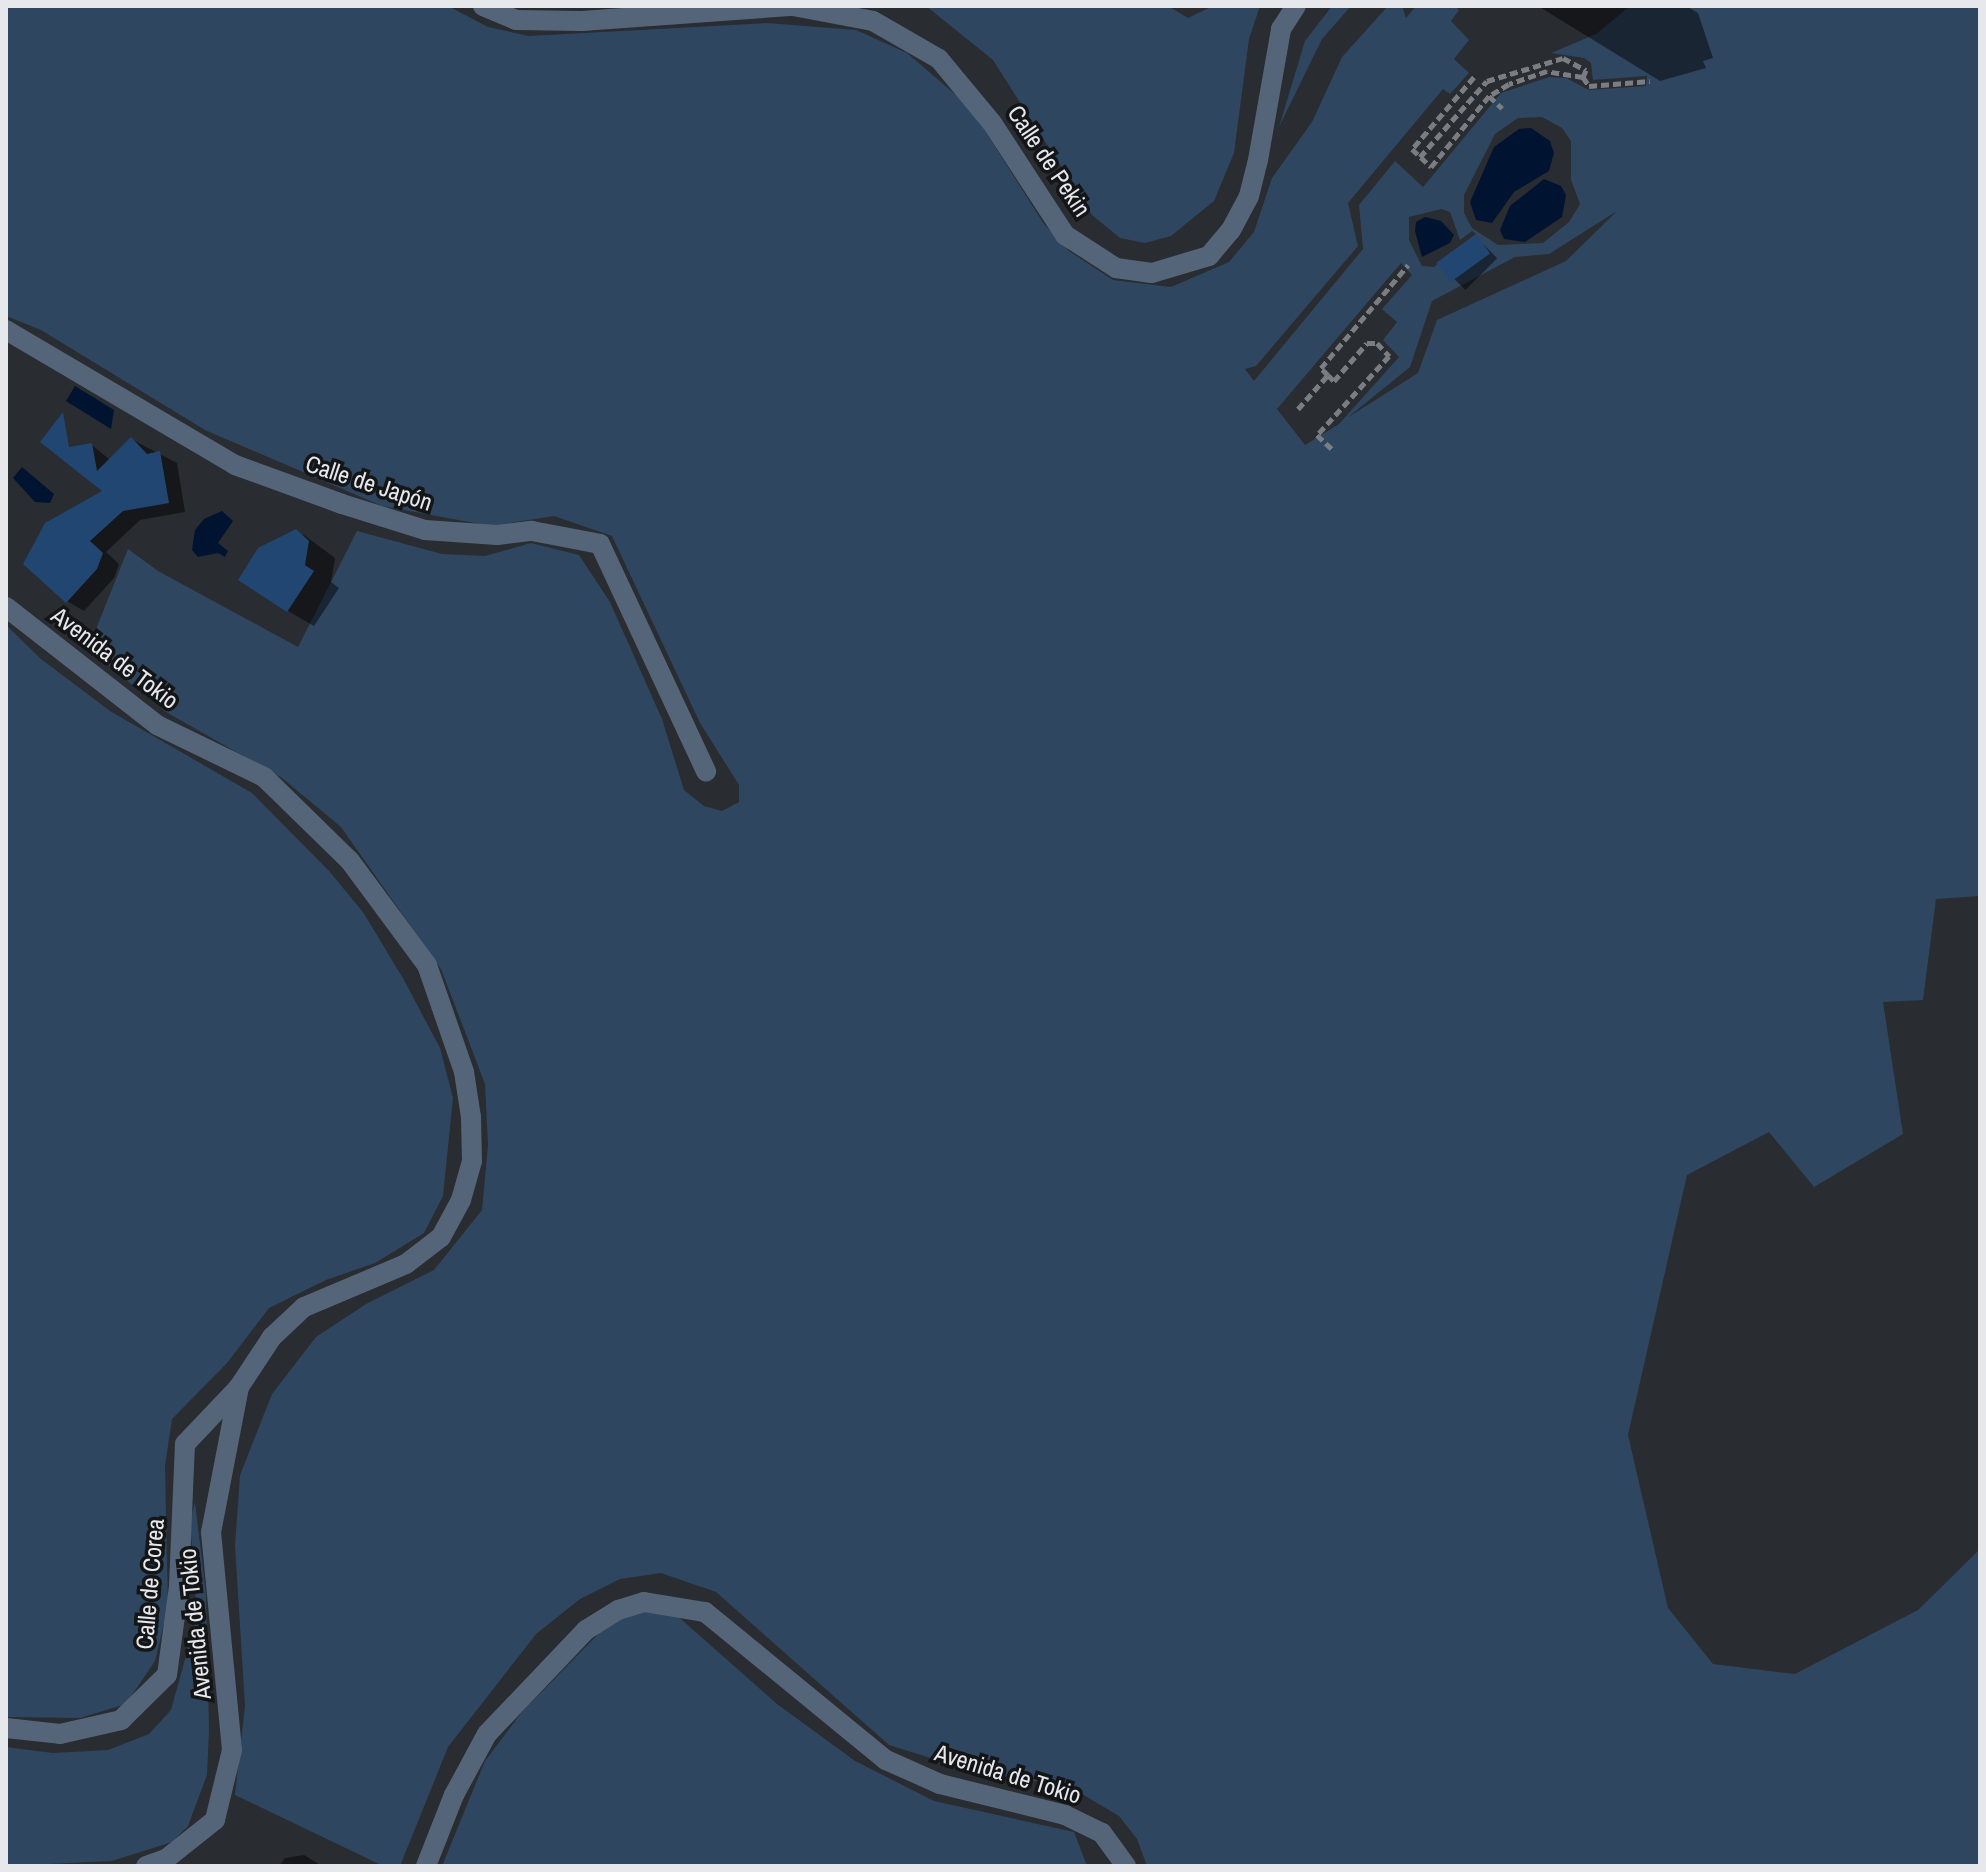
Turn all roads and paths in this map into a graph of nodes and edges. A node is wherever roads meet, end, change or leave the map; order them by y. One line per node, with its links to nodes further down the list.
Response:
1 (483, 6): 2 (street, Calle de Pekin)
2 (791, 6): 3 (street, Calle de Pekin)
3 (1296, 6)
4 (1474, 77): 9 (path)
5 (1583, 77): 6 (path); 7 (path); 9 (path)
6 (1650, 81)
7 (1489, 96): 8 (path); 9 (path)
8 (1502, 108)
9 (1420, 157)
10 (1408, 265): 12 (path)
11 (6, 330): 16 (street, Calle de Japón)
12 (1328, 375): 13 (path); 14 (path)
13 (1298, 409)
14 (1332, 449)
15 (6, 607): 17 (street, Avenida de Tokio)
16 (706, 771)
17 (239, 1387): 18 (street, Calle de Corea); 19 (street, Avenida de Tokio)
18 (6, 1728)
19 (146, 1866)
20 (426, 1866): 21 (street, Avenida de Tokio)
21 (1126, 1866)

